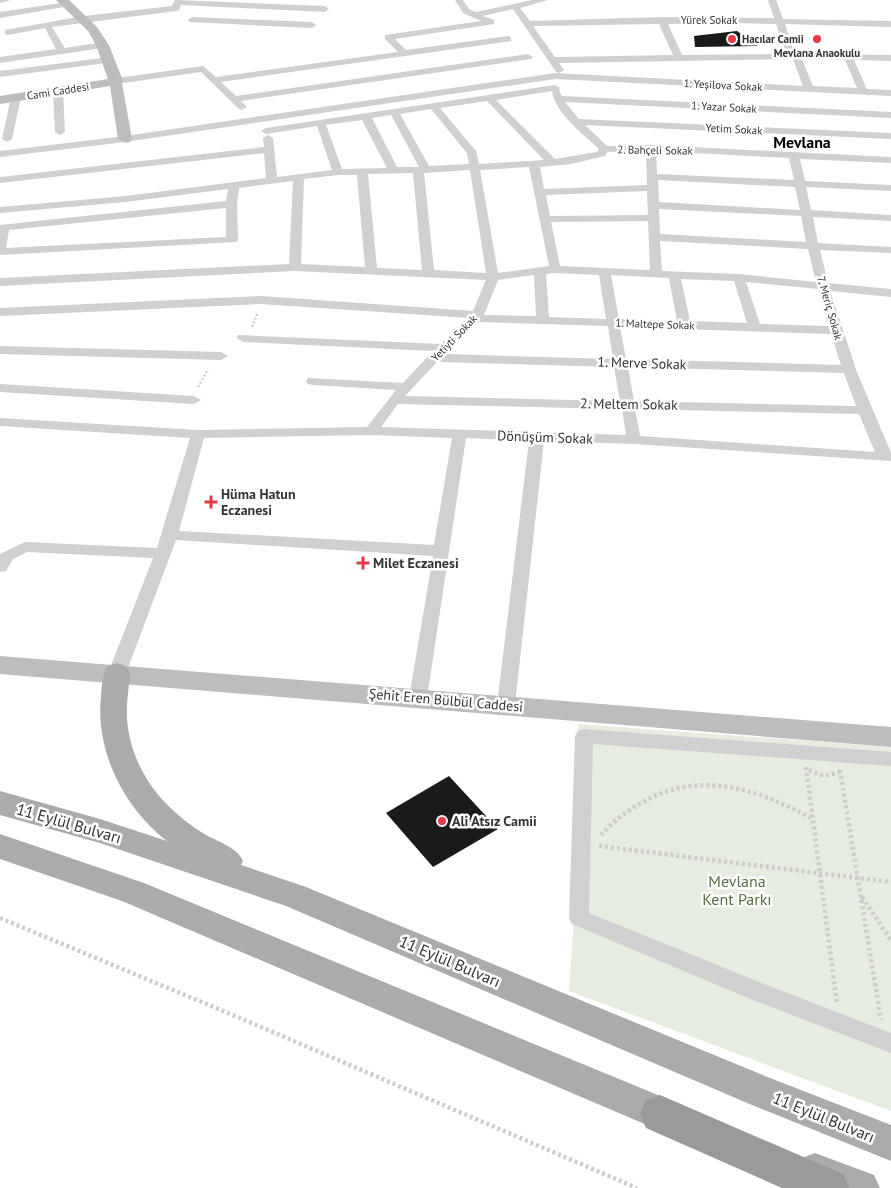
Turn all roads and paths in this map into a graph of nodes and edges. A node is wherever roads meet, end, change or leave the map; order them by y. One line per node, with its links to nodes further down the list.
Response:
1 (7, 0): 6 (street)
2 (236, 0): 9 (street)
3 (459, 0): 13 (street)
4 (544, 0): 7 (street)
5 (772, 0): 22 (street)
6 (0, 1)
7 (532, 1): 10 (street)
8 (64, 2): 12 (street); 14 (main road)
9 (220, 3): 11 (street); 14 (street); 21 (street)
10 (515, 6): 13 (street); 18 (street)
11 (325, 9)
12 (0, 15)
13 (474, 15): 17 (street)
14 (84, 19): 20 (street); 25 (main road)
15 (0, 20): 24 (street)
16 (662, 20): 18 (street, Yürek Sokak); 22 (street, Yürek Sokak); 30 (street)
17 (491, 22): 28 (street); 29 (street)
18 (527, 24): 35 (street)
19 (891, 24): 22 (street, Yürek Sokak)
20 (47, 25): 24 (street); 26 (street)
21 (312, 25)
22 (780, 25): 23 (street); 27 (street)
23 (734, 30)
24 (11, 43): 26 (street); 33 (street)
25 (103, 45): 26 (street); 34 (main road)
26 (62, 51)
27 (792, 52): 30 (street); 31 (street); 42 (street); 52 (street)
28 (405, 54): 29 (street); 39 (street)
29 (524, 54): 38 (street); 48 (street)
30 (678, 55): 35 (street); 36 (street)
31 (848, 57): 32 (street); 44 (street)
32 (891, 58)
33 (0, 60)
34 (110, 60): 37 (street); 40 (main road)
35 (554, 60): 38 (street)
36 (696, 71): 38 (street, 1. Yeşilova Sokak); 52 (street, 1. Yeşilova Sokak); 52 (street)
37 (0, 74)
38 (555, 76): 41 (street); 56 (street, 1. Yeşilova Sokak)
39 (213, 80): 40 (street); 48 (street)
40 (117, 81): 43 (main road, Cami Caddesi); 63 (main road)
41 (555, 88): 47 (street); 49 (street)
42 (809, 89): 44 (street, 1. Yeşilova Sokak); 52 (street, 1. Yeşilova Sokak)
43 (58, 91): 46 (main road, Cami Caddesi); 60 (street)
44 (863, 92): 45 (street, 1. Yeşilova Sokak)
45 (891, 93)
46 (16, 98): 50 (main road, Cami Caddesi); 62 (street)
47 (490, 98): 51 (street); 70 (street)
48 (234, 99): 56 (street)
49 (557, 99): 52 (street, 1. Yazar Sokak); 57 (street)
50 (0, 100)
51 (434, 107): 53 (street); 72 (street)
52 (753, 107): 54 (street, 1. Yazar Sokak); 57 (street, Yetim Sokak); 61 (street, Yetim Sokak); 64 (street, 2. Bahçeli Sokak); 68 (street, 2. Bahçeli Sokak)
53 (395, 113): 55 (street); 73 (street)
54 (891, 115)
55 (366, 117): 58 (street); 74 (street)
56 (255, 120): 59 (street); 63 (street, 1. Yeşilova Sokak)
57 (576, 122): 66 (street)
58 (321, 124): 59 (street); 75 (street)
59 (266, 131): 65 (street)
60 (60, 132)
61 (891, 136)
62 (7, 139)
63 (125, 139): 67 (street, 1. Yeşilova Sokak)
64 (651, 148): 66 (street, 2. Bahçeli Sokak); 80 (street)
65 (270, 149): 78 (street); 79 (street)
66 (604, 149): 70 (street, 2. Bahçeli Sokak)
67 (0, 154)
68 (794, 155): 69 (street, 2. Bahçeli Sokak); 81 (street, 7. Meriç Sokak)
69 (891, 160)
70 (553, 163): 71 (street, 2. Bahçeli Sokak)
71 (534, 164): 72 (street, 2. Bahçeli Sokak); 84 (street)
72 (474, 166): 73 (street, 2. Bahçeli Sokak); 106 (street)
73 (422, 170): 74 (street, 2. Bahçeli Sokak); 104 (street)
74 (394, 171): 76 (street, 2. Bahçeli Sokak)
75 (338, 172): 76 (street, 2. Bahçeli Sokak); 77 (street, 2. Bahçeli Sokak)
76 (362, 172): 102 (street)
77 (299, 176): 79 (street, 2. Bahçeli Sokak); 98 (street)
78 (0, 180)
79 (272, 181): 82 (street, 2. Bahçeli Sokak)
80 (652, 183): 81 (street); 84 (street); 86 (street)
81 (800, 184): 83 (street); 88 (street, 7. Meriç Sokak)
82 (234, 186): 85 (street); 87 (street, 2. Bahçeli Sokak)
83 (891, 188)
84 (539, 192): 91 (street)
85 (231, 204): 92 (street); 94 (street)
86 (653, 205): 88 (street); 89 (street)
87 (0, 210)
88 (807, 214): 90 (street); 95 (street, 7. Meriç Sokak)
89 (654, 218): 91 (street); 93 (street)
90 (891, 218)
91 (545, 219): 99 (street)
92 (2, 227): 97 (street)
93 (654, 237): 95 (street); 103 (street)
94 (232, 240): 97 (street)
95 (814, 246): 96 (street); 109 (street, 7. Meriç Sokak)
96 (891, 250)
97 (0, 252)
98 (295, 267): 102 (street); 108 (street)
99 (555, 269): 100 (street); 101 (street)
100 (540, 270): 106 (street); 113 (street)
101 (604, 270): 103 (street); 114 (street)
102 (370, 271): 104 (street)
103 (656, 273): 105 (street)
104 (428, 274): 106 (street)
105 (674, 274): 107 (street); 115 (street)
106 (493, 277): 112 (street, Yetiyti Sokak)
107 (739, 278): 109 (street); 116 (street)
108 (0, 282)
109 (822, 286): 110 (street); 117 (street, 7. Meriç Sokak)
110 (891, 293)
111 (0, 312): 112 (street, 1. Maltepe Sokak)
112 (477, 317): 113 (street, 1. Maltepe Sokak); 120 (street, Yetiyti Sokak)
113 (543, 320): 114 (street, 1. Maltepe Sokak)
114 (613, 323): 115 (street, 1. Maltepe Sokak); 122 (street)
115 (684, 325): 116 (street, 1. Maltepe Sokak)
116 (755, 327): 117 (street, 1. Maltepe Sokak)
117 (835, 330): 123 (street, 7. Meriç Sokak)
118 (243, 338): 120 (street, 1. Merve Sokak)
119 (0, 350): 121 (street)
120 (439, 353): 122 (street, 1. Merve Sokak); 125 (street, Yetiyti Sokak)
121 (221, 356)
122 (620, 363): 123 (street, 1. Merve Sokak); 129 (street)
123 (849, 369): 130 (street, 7. Meriç Sokak)
124 (313, 381): 125 (street)
125 (408, 387): 128 (street, Yetiyti Sokak)
126 (0, 388): 127 (street)
127 (194, 400)
128 (394, 400): 129 (street, 2. Meltem Sokak); 132 (street, Yetiyti Sokak)
129 (627, 404): 130 (street, 2. Meltem Sokak); 136 (street)
130 (864, 410): 137 (street, 7. Meriç Sokak)
131 (0, 422): 133 (street, Dönüşüm Sokak)
132 (371, 431): 133 (street, Dönüşüm Sokak); 134 (street, Dönüşüm Sokak)
133 (198, 434): 138 (street)
134 (460, 434): 135 (street, Dönüşüm Sokak); 139 (street)
135 (537, 436): 136 (street, Dönüşüm Sokak); 145 (street)
136 (634, 440): 137 (street, Dönüşüm Sokak)
137 (887, 456)
138 (170, 534): 139 (street); 140 (street)
139 (442, 551): 144 (street)
140 (163, 553): 141 (street); 143 (street)
141 (0, 567)
142 (0, 665): 143 (main road, Şehit Eren Bülbül Caddesi)
143 (117, 674): 144 (main road, Şehit Eren Bülbül Caddesi); 159 (main road)
144 (418, 698): 145 (main road, Şehit Eren Bülbül Caddesi)
145 (506, 705): 146 (main road, Şehit Eren Bülbül Caddesi)
146 (891, 737)
147 (891, 759): 149 (street)
148 (805, 760): 149 (street); 149 (path); 151 (path); 162 (street)
149 (839, 763): 156 (path)
150 (0, 803): 159 (main road, 11 Eylül Bulvarı)
151 (813, 819): 152 (path); 155 (path)
152 (596, 840)
153 (592, 845): 155 (path)
154 (0, 846): 165 (main road)
155 (820, 873): 156 (path); 162 (path)
156 (858, 878): 157 (path); 158 (path)
157 (891, 882)
158 (861, 895): 161 (path); 163 (path)
159 (295, 896): 164 (main road, 11 Eylül Bulvarı)
160 (0, 918): 168 (path)
161 (891, 940)
162 (840, 1024): 163 (street)
163 (887, 1042)
164 (764, 1093): 166 (main road); 167 (main road, 11 Eylül Bulvarı)
165 (660, 1114): 169 (highway); 170 (main road)
166 (891, 1131)
167 (891, 1143)
168 (637, 1188)
169 (829, 1188)
170 (861, 1188)

